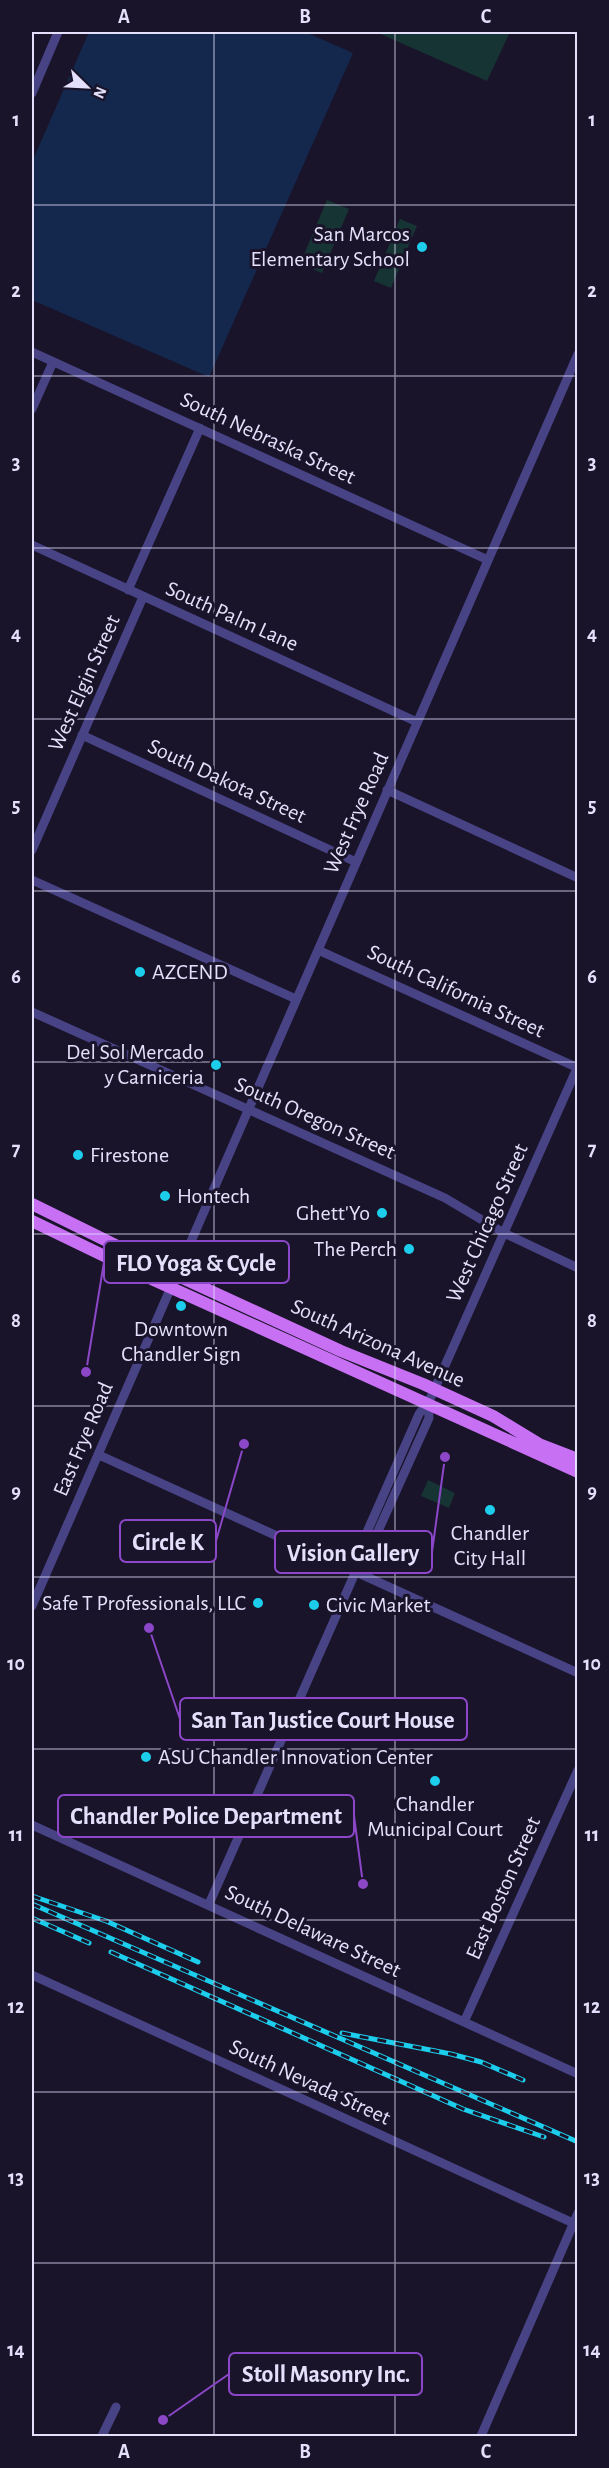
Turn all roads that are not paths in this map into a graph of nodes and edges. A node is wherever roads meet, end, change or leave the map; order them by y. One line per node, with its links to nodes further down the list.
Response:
1 (58, 32): 2 (street)
2 (32, 93)
3 (32, 352): 5 (street, South Nebraska Street)
4 (578, 354): 9 (street, West Frye Road)
5 (53, 362): 6 (street); 7 (street, South Nebraska Street)
6 (32, 410)
7 (200, 428): 9 (street, South Nebraska Street); 10 (street, West Elgin Street)
8 (32, 545): 10 (street, South Palm Lane)
9 (488, 560): 12 (street, West Frye Road)
10 (128, 590): 11 (street, South Palm Lane)
11 (143, 597): 12 (street, South Palm Lane); 13 (street, West Elgin Street)
12 (417, 722): 14 (street, West Frye Road)
13 (82, 735): 15 (street, West Elgin Street); 16 (street, South Dakota Street)
14 (387, 790): 16 (street, West Frye Road); 17 (street)
15 (32, 850)
16 (356, 862): 19 (street, West Frye Road)
17 (578, 878)
18 (32, 880): 20 (street)
19 (318, 950): 20 (street, West Frye Road); 22 (street, South California Street)
20 (296, 999): 23 (street, West Frye Road)
21 (32, 1012): 23 (street, South Oregon Street)
22 (577, 1067): 26 (street, West Chicago Street)
23 (249, 1109): 26 (street, South Oregon Street); 32 (street, West Frye Road)
24 (32, 1204): 27 (main road, South Arizona Avenue)
25 (32, 1221): 28 (main road, South Arizona Avenue)
26 (504, 1233): 31 (street, South Oregon Street); 39 (street, West Chicago Street)
27 (95, 1235): 28 (main road); 29 (main road, South Arizona Avenue)
28 (90, 1249): 30 (main road, South Arizona Avenue)
29 (130, 1252): 30 (main road); 32 (main road, South Arizona Avenue)
30 (124, 1265): 33 (main road, South Arizona Avenue)
31 (578, 1268)
32 (176, 1275): 33 (street, West Frye Road); 34 (main road, South Arizona Avenue)
33 (171, 1288): 35 (main road, South Arizona Avenue); 40 (street, East Frye Road)
34 (244, 1306): 35 (main road); 36 (main road, South Arizona Avenue)
35 (239, 1318): 36 (main road, South Arizona Avenue)
36 (339, 1356): 37 (main road, South Arizona Avenue); 38 (main road, South Arizona Avenue)
37 (401, 1374): 38 (main road); 39 (main road, South Arizona Avenue)
38 (394, 1387): 39 (main road, South Arizona Avenue)
39 (431, 1396): 41 (main road, South Arizona Avenue); 42 (main road, South Arizona Avenue); 43 (street, West Chicago Street)
40 (99, 1455): 43 (street); 44 (street, East Frye Road)
41 (578, 1459)
42 (578, 1472)
43 (355, 1573): 45 (street); 48 (street, West Chicago Street)
44 (32, 1606)
45 (578, 1673)
46 (578, 1770): 50 (street, East Boston Street)
47 (32, 1825): 48 (street, South Delaware Street)
48 (209, 1905): 50 (street, South Delaware Street)
49 (32, 1976): 53 (street, South Nevada Street)
50 (464, 2022): 51 (street, South Delaware Street)
51 (578, 2074)
52 (578, 2213): 53 (street)
53 (573, 2223): 56 (street)
54 (116, 2407): 55 (street)
55 (102, 2436)
56 (481, 2436)

